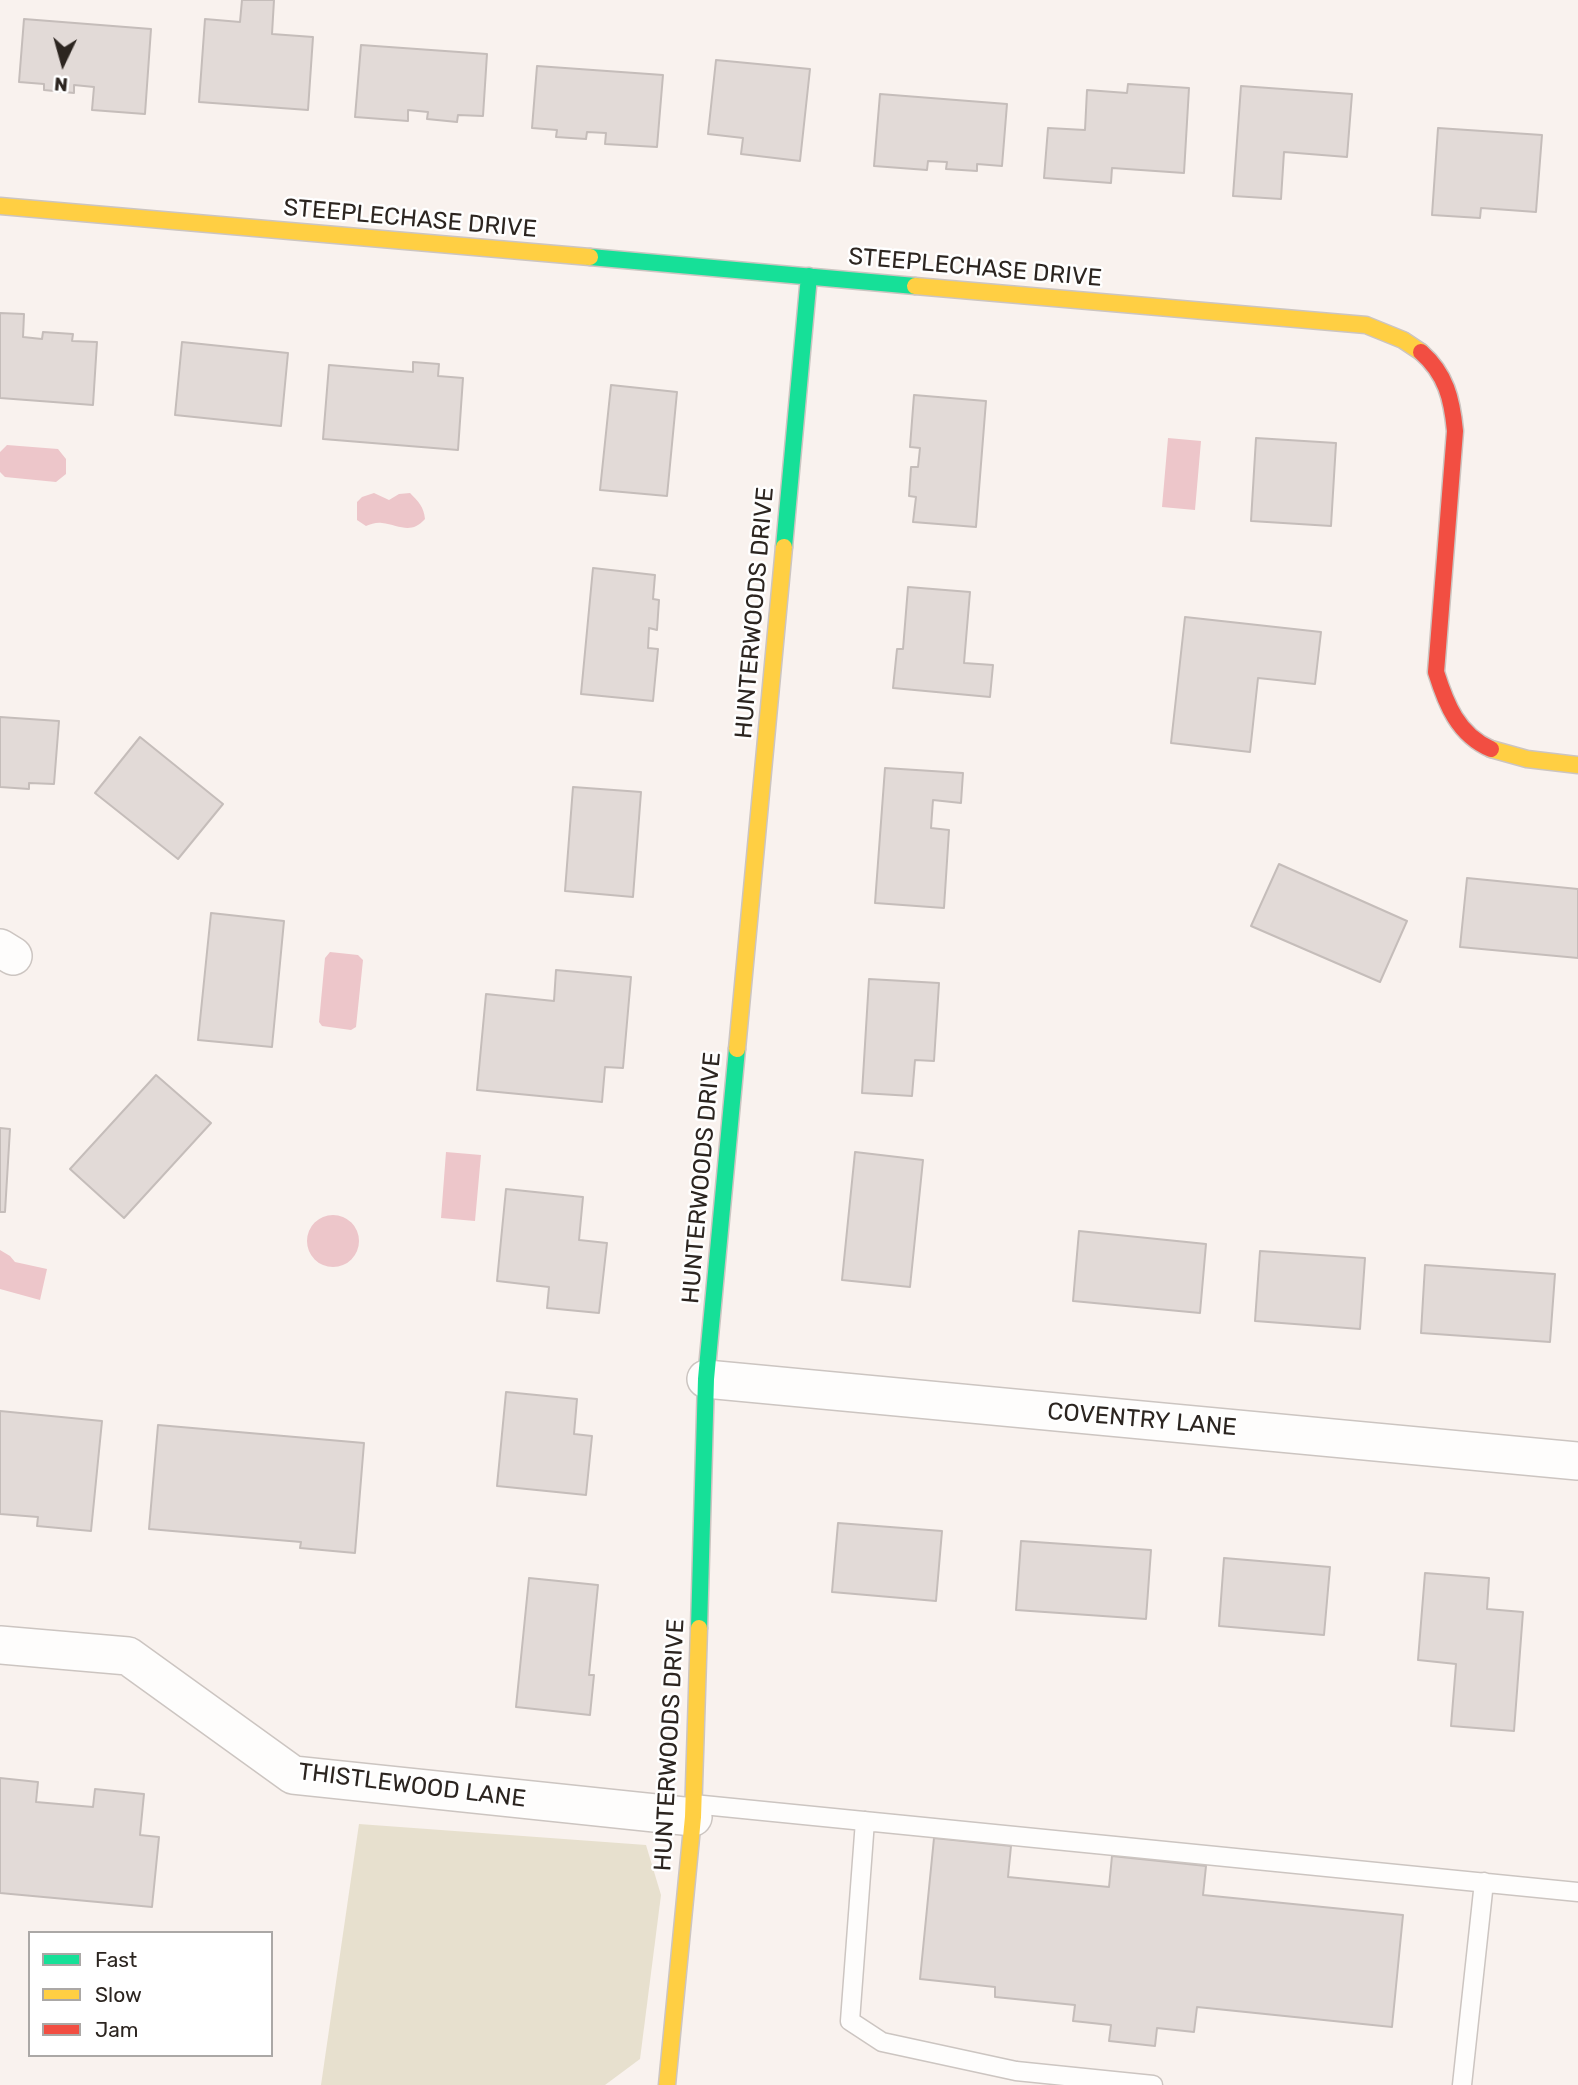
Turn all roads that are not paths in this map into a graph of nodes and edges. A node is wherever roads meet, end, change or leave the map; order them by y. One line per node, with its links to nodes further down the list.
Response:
1 (0, 206): 2 (street, STEEPLECHASE DRIVE)
2 (809, 276): 3 (street, STEEPLECHASE DRIVE); 4 (street, HUNTERWOODS DRIVE)
3 (1578, 765)
4 (706, 1379): 5 (street, COVENTRY LANE); 7 (street, HUNTERWOODS DRIVE)
5 (1578, 1461)
6 (0, 1645): 7 (street, THISTLEWOOD LANE)
7 (693, 1811): 8 (lane); 11 (street, HUNTERWOODS DRIVE)
8 (865, 1821): 9 (lane); 12 (lane)
9 (1484, 1882): 10 (lane); 13 (lane)
10 (1578, 1892)
11 (667, 2085)
12 (1153, 2085)
13 (1462, 2085)

